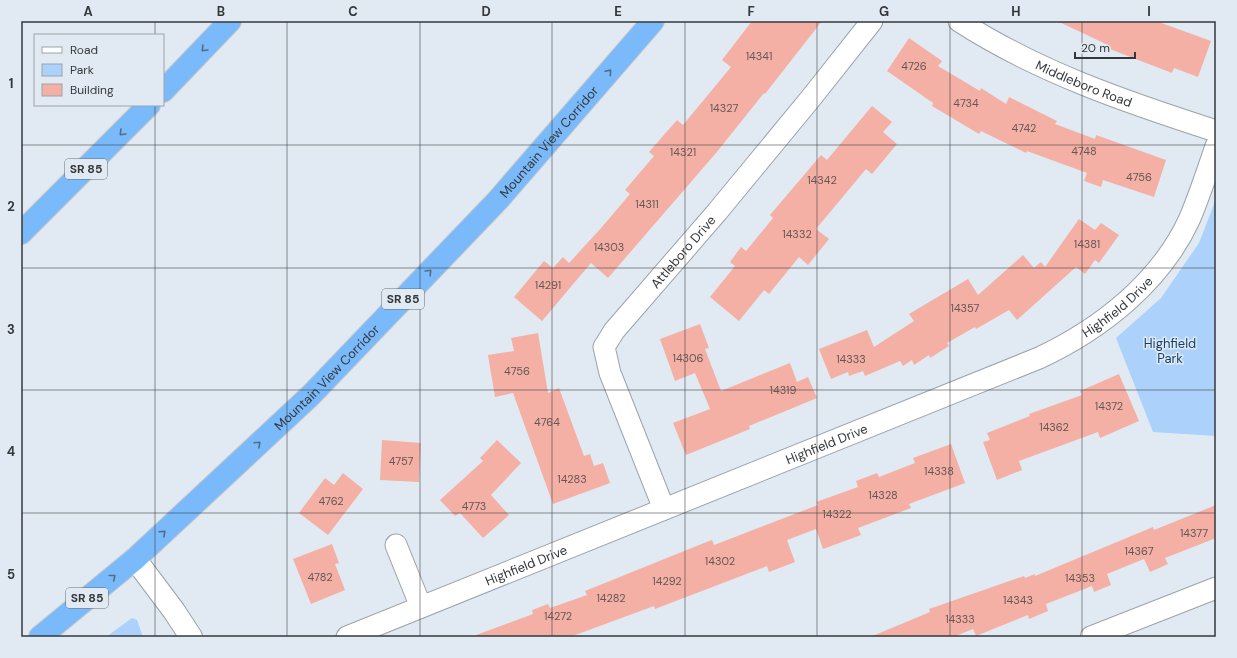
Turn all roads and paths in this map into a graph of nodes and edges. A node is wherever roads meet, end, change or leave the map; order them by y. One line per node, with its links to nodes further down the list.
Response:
1 (230, 21): 5 (highway, one-way to 5)
2 (653, 21): 12 (highway, Mountain View Corridor / SR 85, one-way to 2)
3 (872, 21): 10 (street, Attleboro Drive)
4 (959, 21): 7 (street, Middleboro Road)
5 (164, 90)
6 (149, 106): 9 (highway, SR 85, one-way to 9)
7 (1216, 131)
8 (1216, 146): 10 (street, Highfield Drive)
9 (21, 233)
10 (664, 509): 14 (street, Highfield Drive)
11 (396, 545): 14 (street)
12 (135, 559): 15 (highway, Mountain View Corridor / SR 85, one-way to 12); 16 (street)
13 (1216, 588): 18 (street)
14 (421, 607): 17 (street, Highfield Drive)
15 (40, 637)
16 (191, 637)
17 (347, 637)
18 (1091, 637)

